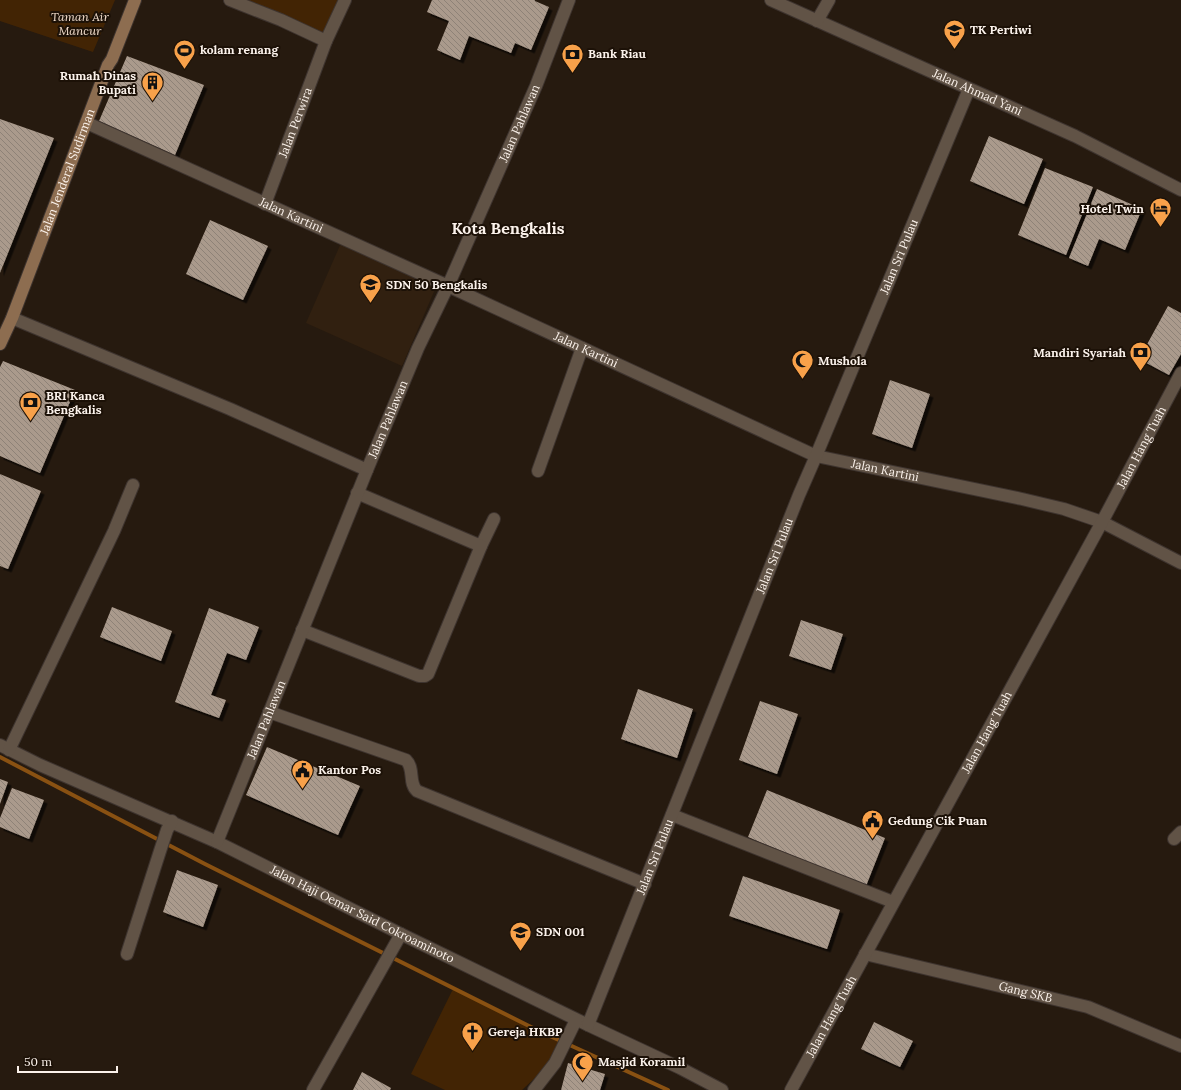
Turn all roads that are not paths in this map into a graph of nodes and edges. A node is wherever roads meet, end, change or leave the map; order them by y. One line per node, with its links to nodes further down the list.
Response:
1 (135, 0): 10 (street, Jalan Jenderal Sudirman)
2 (230, 0): 8 (street)
3 (345, 0): 8 (street, Jalan Perwira)
4 (569, 0): 13 (street, Jalan Pahlawan)
5 (771, 0): 7 (street, Jalan Ahmad Yani)
6 (829, 0): 7 (street)
7 (818, 21): 9 (street, Jalan Ahmad Yani)
8 (326, 41): 12 (street, Jalan Perwira)
9 (969, 89): 11 (street, Jalan Ahmad Yani); 18 (street, Jalan Sri Pulau)
10 (87, 123): 12 (street, Jalan Kartini); 14 (street, Jalan Jenderal Sudirman)
11 (1181, 190)
12 (265, 204): 13 (street, Jalan Kartini)
13 (448, 286): 16 (street, Jalan Kartini); 19 (street, Jalan Pahlawan)
14 (12, 318): 15 (street, Jalan Jenderal Sudirman); 19 (street)
15 (0, 344)
16 (582, 348): 18 (street, Jalan Kartini); 20 (street)
17 (1181, 373): 24 (street, Jalan Hang Tuah)
18 (816, 456): 24 (street, Jalan Kartini); 30 (street, Jalan Sri Pulau)
19 (366, 470): 22 (street, Jalan Pahlawan)
20 (538, 471)
21 (133, 485): 29 (street)
22 (357, 493): 25 (street); 27 (street, Jalan Pahlawan)
23 (494, 519): 25 (street)
24 (1102, 522): 26 (street, Jalan Kartini); 34 (street, Jalan Hang Tuah)
25 (481, 546): 27 (street)
26 (1181, 563)
27 (302, 630): 28 (street, Jalan Pahlawan)
28 (269, 712): 32 (street, Jalan Pahlawan); 33 (street)
29 (5, 747): 31 (street, Jalan Haji Oemar Said Cokroaminoto)
30 (672, 815): 33 (street, Jalan Sri Pulau); 34 (street)
31 (169, 826): 32 (street, Jalan Haji Oemar Said Cokroaminoto); 36 (street)
32 (217, 842): 35 (street, Jalan Haji Oemar Said Cokroaminoto)
33 (645, 884): 39 (street, Jalan Sri Pulau)
34 (893, 902): 37 (street, Jalan Hang Tuah)
35 (398, 938): 38 (street, Jalan Haji Oemar Said Cokroaminoto); 41 (street)
36 (127, 954)
37 (864, 954): 40 (street, Gang SKB); 44 (street, Jalan Hang Tuah)
38 (574, 1024): 39 (street, Jalan Haji Oemar Said Cokroaminoto); 42 (street)
39 (588, 1026): 43 (street, Jalan Haji Oemar Said Cokroaminoto)
40 (1181, 1046)
41 (313, 1090)
42 (534, 1090)
43 (722, 1090)
44 (791, 1090)

